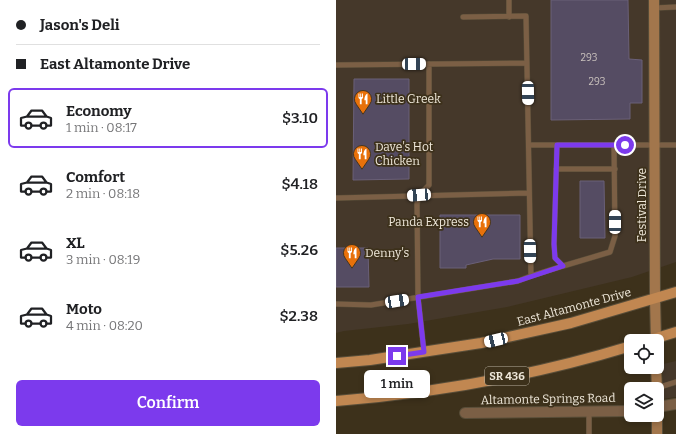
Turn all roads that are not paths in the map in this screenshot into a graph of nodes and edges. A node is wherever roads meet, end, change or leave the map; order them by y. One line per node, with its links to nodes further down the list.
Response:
1 (509, 0): 5 (lane)
2 (654, 4): 3 (lane); 13 (street, Festival Drive)
3 (676, 7)
4 (463, 17): 5 (lane)
5 (509, 17): 6 (lane)
6 (527, 63): 7 (lane); 12 (lane)
7 (429, 64): 8 (lane); 17 (lane)
8 (336, 65)
9 (557, 145): 10 (lane); 12 (lane); 14 (lane)
10 (614, 145): 13 (lane); 15 (lane)
11 (676, 145): 13 (lane)
12 (529, 146): 16 (lane)
13 (654, 146): 23 (street, Festival Drive)
14 (556, 169): 15 (lane); 19 (lane)
15 (615, 169): 19 (lane)
16 (529, 193): 17 (lane); 20 (lane)
17 (419, 195): 18 (lane); 22 (lane)
18 (336, 198)
19 (563, 266): 20 (lane)
20 (531, 276): 22 (lane)
21 (676, 292): 23 (main road, East Altamonte Drive)
22 (418, 297): 24 (lane); 29 (lane)
23 (655, 298): 26 (street, Festival Drive); 29 (main road, East Altamonte Drive)
24 (336, 304)
25 (676, 332): 27 (main road)
26 (653, 334)
27 (664, 336)
28 (624, 348): 33 (main road, SR 436)
29 (424, 352): 30 (main road, East Altamonte Drive)
30 (336, 363)
31 (676, 382): 32 (lane)
32 (664, 386)
33 (336, 401)
34 (676, 404): 35 (street)
35 (664, 406)
36 (624, 411): 37 (street, Altamonte Springs Road)
37 (589, 412): 38 (street, Altamonte Springs Road); 40 (lane)
38 (465, 413)
39 (657, 422): 41 (street)
40 (589, 434)
41 (657, 434)

